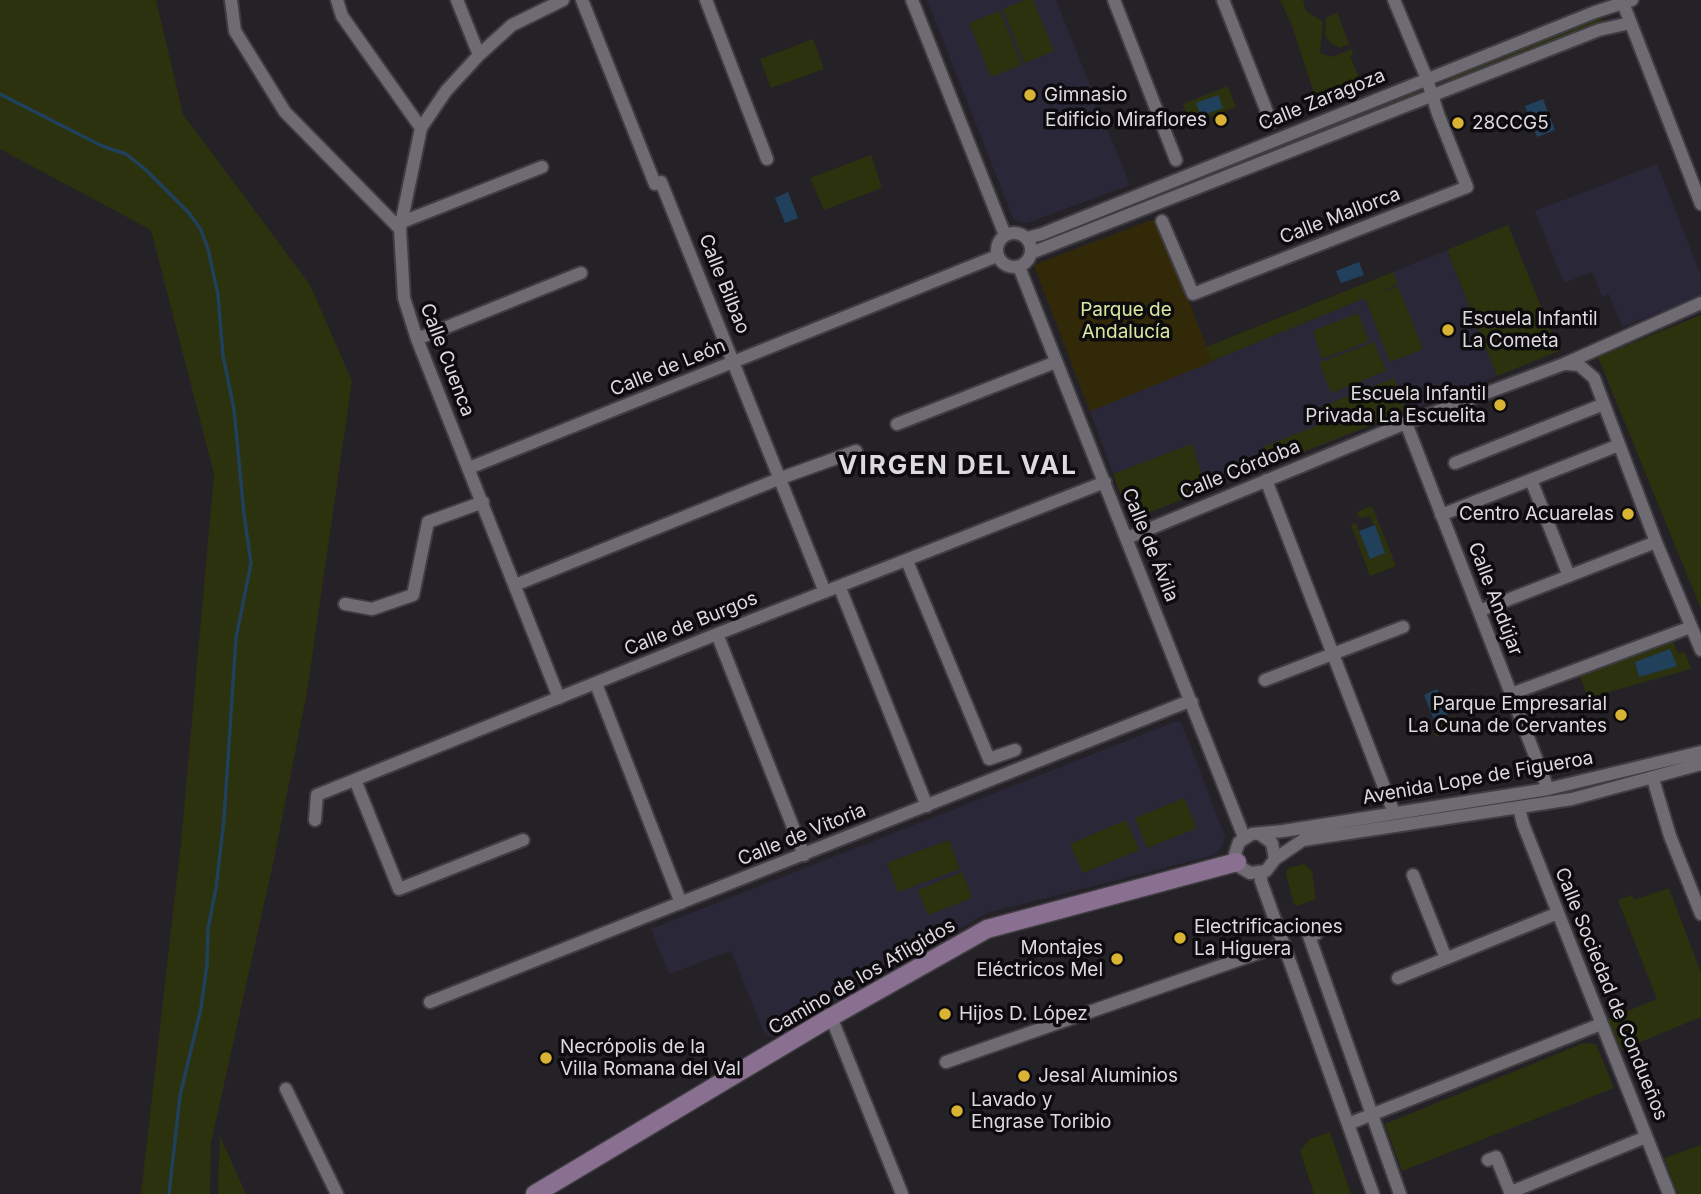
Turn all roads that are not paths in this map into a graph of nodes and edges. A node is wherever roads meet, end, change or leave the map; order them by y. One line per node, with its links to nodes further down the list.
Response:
1 (231, 0): 25 (street)
2 (337, 0): 13 (street)
3 (346, 0): 13 (street)
4 (457, 0): 15 (street)
5 (563, 0): 15 (street, Calle Cuenca)
6 (582, 0): 34 (street, Calle Bilbao)
7 (706, 0): 20 (street)
8 (912, 0): 26 (street)
9 (1114, 0): 21 (street)
10 (1223, 0): 18 (street)
11 (1394, 0): 16 (street, Calle Mallorca)
12 (1627, 2): 14 (street); 16 (street, Calle Zaragoza)
13 (342, 16): 19 (street)
14 (1630, 23): 17 (street, Calle Zaragoza); 23 (street)
15 (479, 55): 19 (street, Calle Cuenca)
16 (1427, 79): 17 (street, Calle Mallorca); 27 (street, Calle Zaragoza)
17 (1432, 96): 24 (street, Calle Mallorca); 28 (street, Calle Zaragoza)
18 (1271, 122)
19 (421, 128): 25 (street, Calle Cuenca)
20 (767, 159)
21 (1175, 160)
22 (542, 167): 25 (street)
23 (1700, 199)
24 (1163, 221)
25 (401, 225): 33 (street, Calle Cuenca)
26 (1005, 235): 27 (street); 29 (street)
27 (1027, 238): 28 (street)
28 (1031, 253): 30 (street)
29 (998, 256): 30 (street); 34 (street, Calle de León)
30 (1018, 267): 35 (street, Calle de Ávila)
31 (581, 273): 33 (street)
32 (1701, 303): 36 (street, Calle Córdoba)
33 (417, 339): 43 (street, Calle Cuenca)
34 (734, 362): 43 (street, Calle de León); 44 (street, Calle Bilbao)
35 (1056, 362): 38 (street); 47 (street, Calle de Ávila)
36 (1564, 364): 37 (street); 39 (street, Calle Córdoba)
37 (1604, 404): 40 (street); 42 (street)
38 (897, 424)
39 (1406, 424): 45 (street, Calle Córdoba); 49 (street, Calle Andújar)
40 (1619, 445): 46 (street); 51 (street)
41 (856, 451): 44 (street)
42 (1455, 463)
43 (469, 468): 48 (street, Calle Cuenca)
44 (781, 478): 54 (street); 56 (street, Calle Bilbao)
45 (1266, 480): 50 (street, Calle Córdoba); 63 (street)
46 (1531, 480): 49 (street); 53 (street)
47 (1105, 482): 50 (street, Calle de Ávila); 52 (street, Calle de Burgos)
48 (483, 502): 54 (street, Calle Cuenca); 57 (street)
49 (1441, 514): 58 (street, Calle Andújar)
50 (1127, 538): 68 (street, Calle de Ávila)
51 (1656, 542): 53 (street); 60 (street)
52 (907, 561): 55 (street, Calle de Burgos); 69 (street)
53 (1569, 576): 58 (street)
54 (515, 584): 67 (street, Calle Cuenca)
55 (840, 587): 56 (street, Calle de Burgos); 75 (street)
56 (825, 592): 61 (street, Calle de Burgos)
57 (345, 604)
58 (1479, 611): 66 (street, Calle Andújar)
59 (1403, 626): 63 (street)
60 (1690, 627): 62 (street); 66 (street)
61 (717, 634): 65 (street, Calle de Burgos); 82 (street)
62 (1701, 650)
63 (1332, 654): 64 (street); 77 (street)
64 (1265, 680)
65 (596, 684): 67 (street, Calle de Burgos); 87 (street)
66 (1511, 694): 74 (street, Calle Andújar)
67 (559, 698): 73 (street, Calle de Burgos)
68 (1190, 701): 75 (street, Calle de Vitoria); 80 (street, Calle de Ávila)
69 (1015, 750)
70 (1701, 752): 74 (street, Avenida Lope de Figueroa)
71 (1701, 764): 72 (street, Avenida Lope de Figueroa)
72 (1653, 779): 76 (street, Avenida Lope de Figueroa); 89 (street)
73 (355, 780): 78 (street, Calle de Burgos); 81 (street)
74 (1548, 789): 77 (street, Avenida Lope de Figueroa)
75 (927, 806): 82 (street, Calle de Vitoria)
76 (1519, 808): 83 (street, Avenida Lope de Figueroa); 88 (street, Calle Sociedad de Condueños)
77 (1394, 813): 79 (street, Avenida Lope de Figueroa)
78 (315, 820)
79 (1261, 835): 80 (street); 83 (street)
80 (1244, 837): 84 (street)
81 (523, 840)
82 (804, 855): 87 (street, Calle de Vitoria)
83 (1275, 859): 85 (street)
84 (1237, 862): 85 (street); 95 (street, Camino de los Afligidos)
85 (1261, 873): 91 (street)
86 (1413, 875): 92 (street)
87 (681, 903): 94 (street, Calle de Vitoria)
88 (1558, 913): 92 (street); 96 (street, Calle Sociedad de Condueños)
89 (1701, 915)
90 (1316, 934): 99 (street)
91 (1284, 944): 97 (street); 100 (street)
92 (1446, 958): 93 (street)
93 (1398, 978)
94 (430, 1002)
95 (831, 1017): 105 (street, Camino de los Afligidos); 106 (street)
96 (1601, 1024): 99 (street); 101 (street, Calle Sociedad de Condueños)
97 (946, 1062)
98 (286, 1089): 104 (street)
99 (1371, 1116): 100 (street); 108 (street)
100 (1348, 1124): 107 (street)
101 (1646, 1137): 103 (street); 109 (street, Calle Sociedad de Condueños)
102 (1488, 1160): 103 (street)
103 (1511, 1193)
104 (337, 1194)
105 (535, 1194)
106 (902, 1194)
107 (1373, 1194)
108 (1400, 1194)
109 (1669, 1194)

